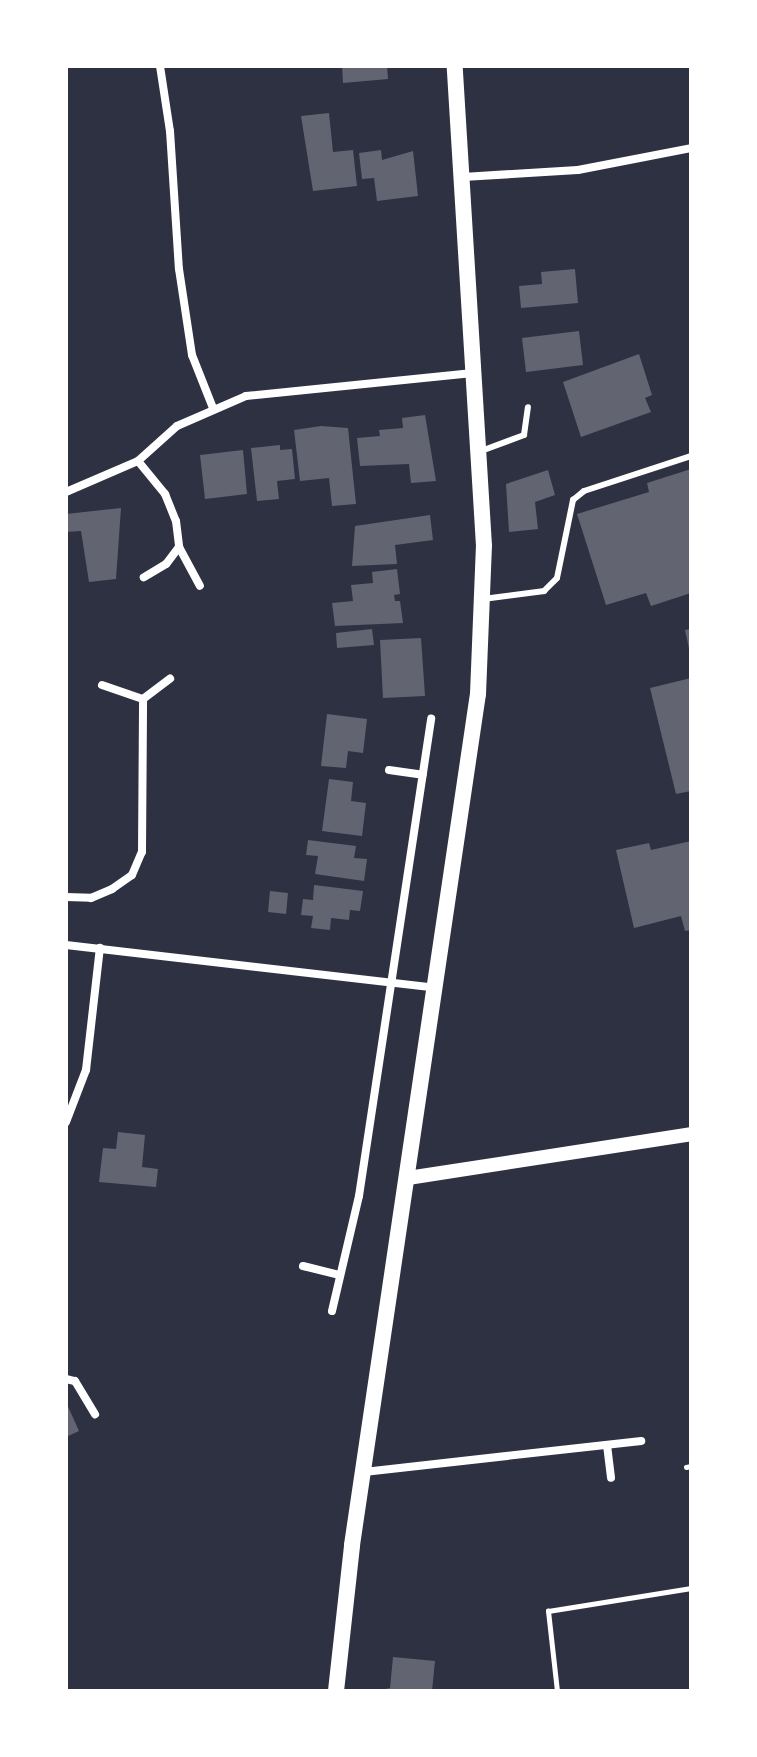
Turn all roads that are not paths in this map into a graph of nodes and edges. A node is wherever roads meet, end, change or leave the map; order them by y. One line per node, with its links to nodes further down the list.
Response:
1 (160, 66): 7 (street)
2 (455, 66): 4 (main road)
3 (691, 148): 4 (street)
4 (463, 177): 5 (main road)
5 (473, 373): 7 (street); 8 (main road)
6 (528, 407): 8 (lane)
7 (213, 408): 10 (street)
8 (478, 452): 15 (main road)
9 (691, 456): 15 (lane)
10 (138, 461): 11 (street); 12 (street)
11 (66, 492)
12 (179, 547): 13 (street); 14 (street)
13 (144, 577)
14 (200, 586)
15 (483, 599): 26 (main road)
16 (170, 679): 18 (street)
17 (102, 685): 18 (street)
18 (143, 699): 22 (street)
19 (431, 718): 21 (street)
20 (389, 770): 21 (street)
21 (423, 775): 25 (street)
22 (66, 897)
23 (66, 945): 24 (street)
24 (100, 948): 25 (street); 27 (street)
25 (392, 983): 26 (street); 31 (street)
26 (438, 988): 29 (main road)
27 (66, 1122)
28 (691, 1134): 29 (street)
29 (408, 1178): 37 (main road)
30 (303, 1266): 31 (street)
31 (340, 1275): 32 (street)
32 (332, 1311)
33 (66, 1379): 34 (street)
34 (95, 1414)
35 (641, 1441): 36 (street)
36 (607, 1445): 37 (street); 38 (street)
37 (363, 1472): 39 (main road)
38 (611, 1478)
39 (336, 1691)

